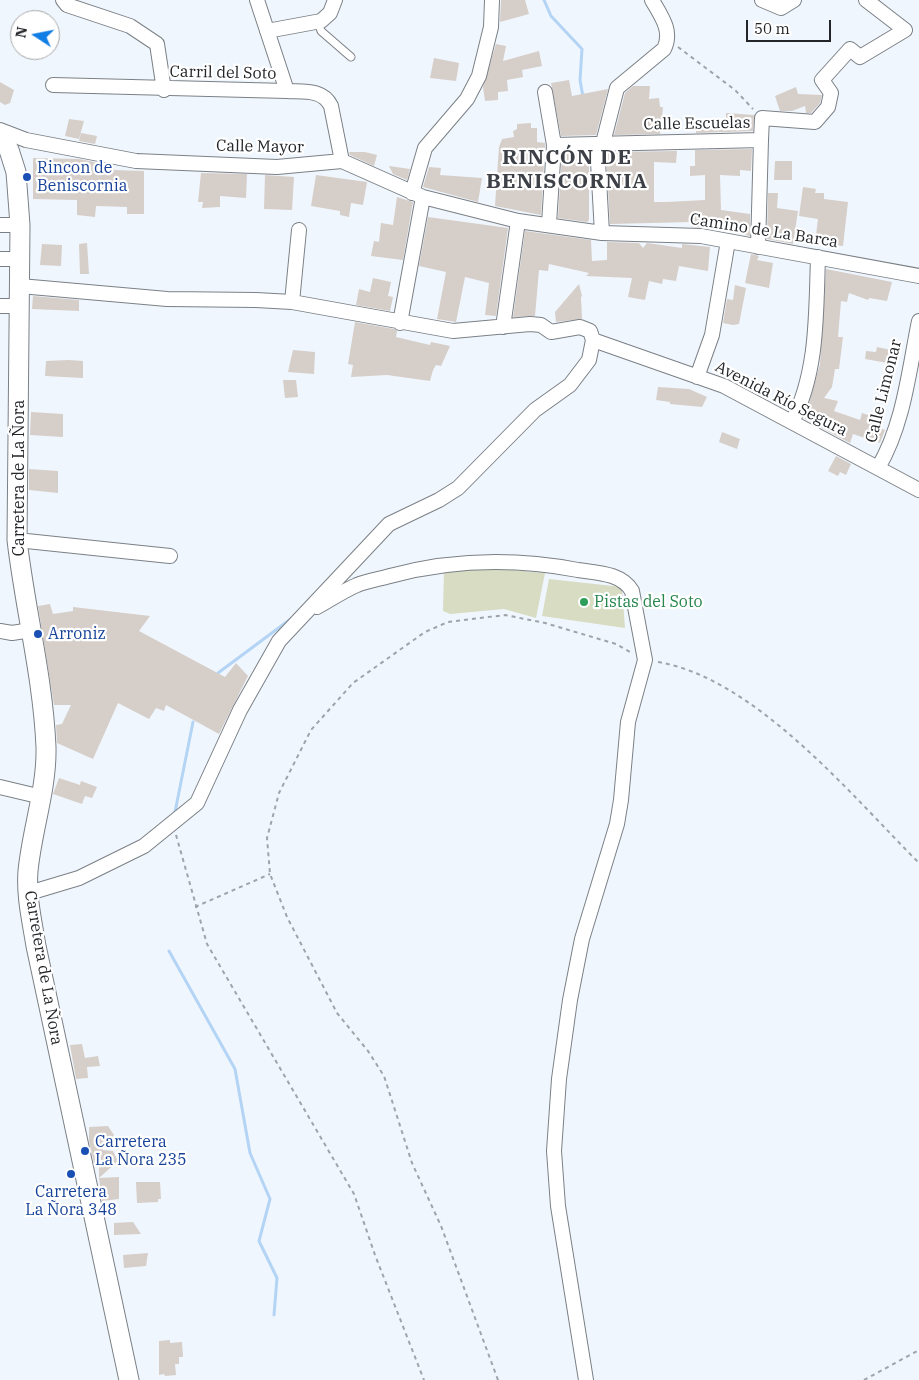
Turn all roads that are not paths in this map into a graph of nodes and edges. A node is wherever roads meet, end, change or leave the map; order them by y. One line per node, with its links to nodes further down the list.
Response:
1 (63, 0): 13 (street)
2 (257, 0): 10 (street)
3 (335, 0): 9 (street)
4 (492, 0): 24 (street)
5 (652, 0): 20 (street)
6 (762, 0): 7 (street)
7 (794, 0)
8 (866, 0): 19 (street, Calle Escuelas)
9 (318, 22): 10 (street); 11 (lane)
10 (267, 31): 14 (street)
11 (351, 57)
12 (53, 86): 13 (street, Carril del Soto)
13 (164, 90): 14 (street, Carril del Soto)
14 (287, 91): 22 (street, Carril del Soto)
15 (545, 92): 21 (street)
16 (0, 130): 18 (street, Calle Mayor)
17 (0, 137): 23 (main road, Carretera de La Ñora)
18 (26, 140): 22 (street, Calle Mayor); 23 (street)
19 (761, 140): 20 (street, Calle Escuelas); 32 (street)
20 (600, 144): 21 (street, Calle Escuelas); 30 (street)
21 (554, 145): 26 (street)
22 (342, 161): 24 (street, Calle Mayor)
23 (16, 172): 28 (main road, Carretera de La Ñora)
24 (418, 195): 25 (street, Calle Mayor); 41 (street)
25 (518, 221): 26 (street, Calle Mayor); 43 (street)
26 (549, 224): 30 (street, Calle Mayor)
27 (0, 225): 28 (street)
28 (20, 225): 35 (main road, Carretera de La Ñora)
29 (298, 230): 38 (street)
30 (602, 233): 31 (street, Camino de La Barca)
31 (728, 241): 32 (street, Camino de La Barca); 45 (street)
32 (758, 247): 33 (street, Camino de La Barca)
33 (818, 257): 36 (street, Camino de La Barca); 46 (street)
34 (0, 259): 35 (street)
35 (20, 259): 37 (main road, Carretera de La Ñora)
36 (919, 276)
37 (20, 286): 38 (street); 40 (main road, Carretera de La Ñora)
38 (292, 302): 41 (street)
39 (0, 306): 40 (street)
40 (20, 306): 49 (main road, Carretera de La Ñora)
41 (400, 322): 43 (street)
42 (919, 322): 47 (street, Calle Limonar)
43 (503, 327): 44 (street, Avenida Río Segura)
44 (594, 340): 45 (street, Avenida Río Segura); 51 (street)
45 (697, 377): 46 (street, Avenida Río Segura)
46 (792, 422): 47 (street, Avenida Río Segura)
47 (878, 468): 48 (street, Avenida Río Segura)
48 (919, 490)
49 (16, 540): 50 (street); 52 (main road, Carretera de La Ñora)
50 (170, 556)
51 (305, 613): 56 (street); 58 (street)
52 (31, 630): 53 (street); 55 (main road, Carretera de La Ñora)
53 (0, 631)
54 (0, 787): 55 (street)
55 (42, 797): 56 (main road, Carretera de La Ñora)
56 (28, 894): 57 (main road, Carretera de La Ñora)
57 (129, 1380)
58 (586, 1380)

